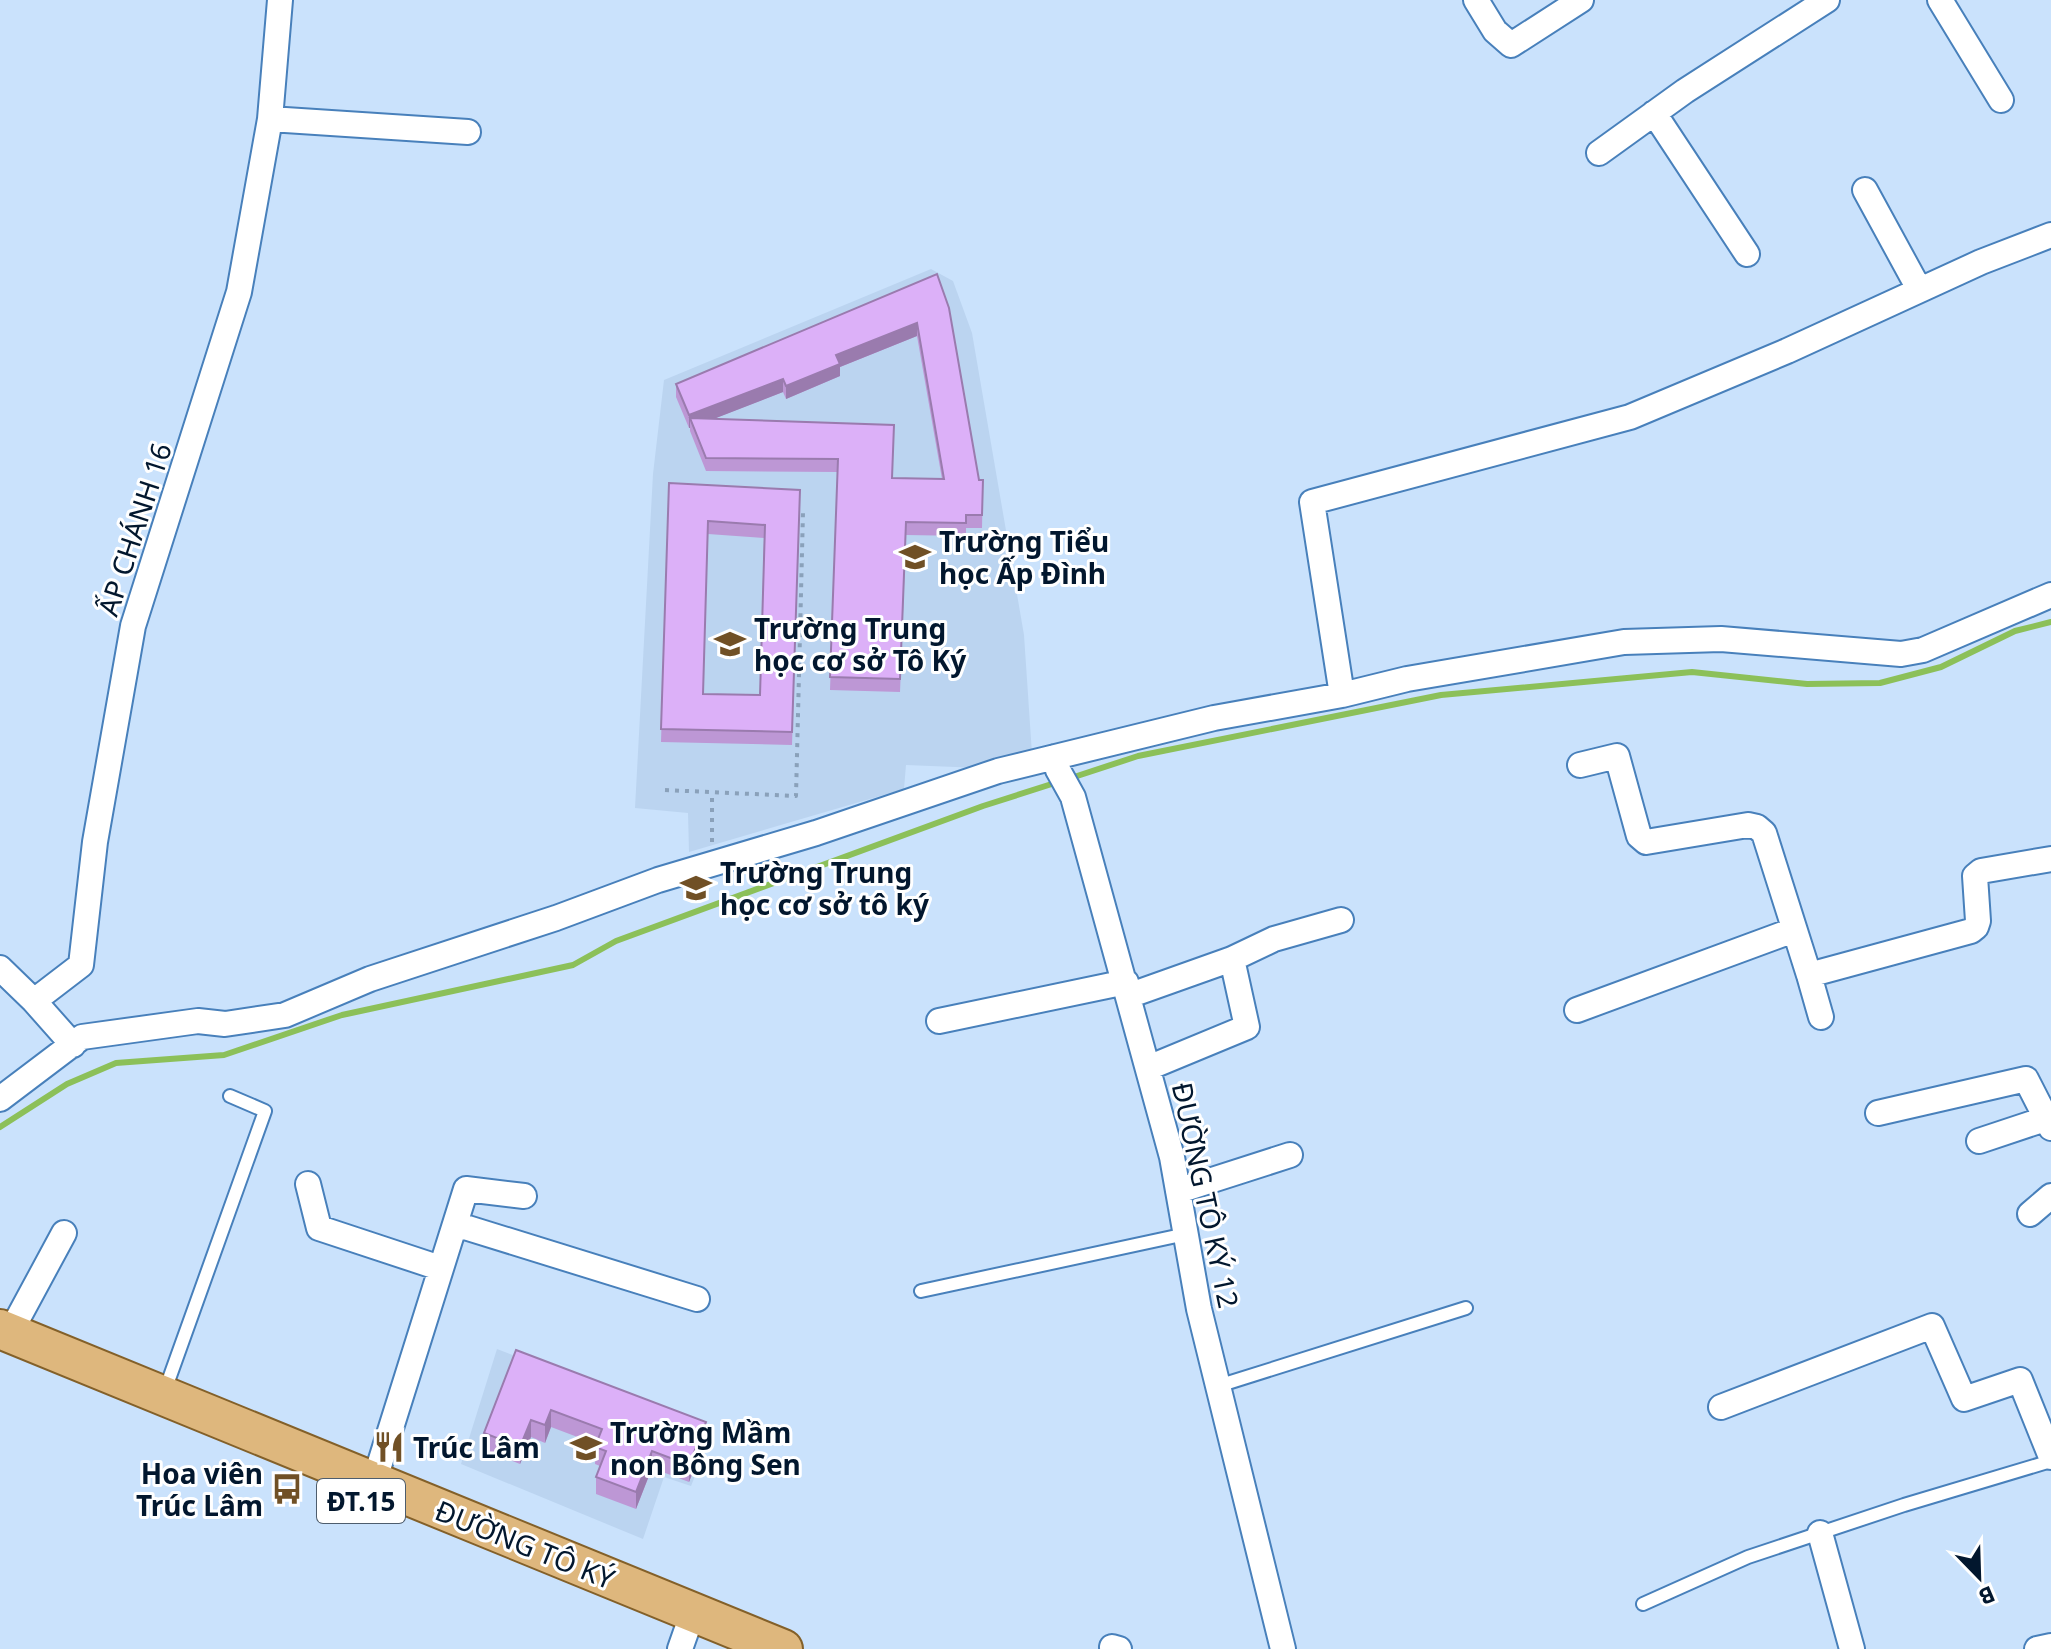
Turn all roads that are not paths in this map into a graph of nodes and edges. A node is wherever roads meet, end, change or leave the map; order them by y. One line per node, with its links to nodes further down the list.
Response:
1 (280, 0): 8 (street, ẤP CHÁNH 16)
2 (1476, 0): 3 (street)
3 (1581, 0)
4 (1827, 0): 7 (street)
5 (1940, 0): 6 (street)
6 (2001, 100)
7 (1654, 113): 10 (street); 13 (street)
8 (270, 119): 9 (street); 26 (street, ẤP CHÁNH 16)
9 (468, 132)
10 (1599, 153)
11 (1865, 190): 14 (street)
12 (2051, 235): 14 (street)
13 (1747, 254)
14 (1919, 289): 16 (street)
15 (2051, 595): 16 (street)
16 (1342, 695): 17 (street)
17 (1057, 764): 25 (street, ĐƯỜNG TÔ KÝ 12); 30 (street)
18 (1580, 765): 21 (street)
19 (2051, 859): 24 (street)
20 (1341, 920): 22 (street)
21 (1794, 930): 24 (street); 27 (street)
22 (1232, 959): 25 (street); 31 (street)
23 (0, 968): 26 (street)
24 (1809, 975): 28 (street)
25 (1127, 989): 29 (street); 31 (street, ĐƯỜNG TÔ KÝ 12)
26 (34, 1001): 30 (street)
27 (1577, 1010)
28 (1821, 1017)
29 (939, 1021)
30 (73, 1045): 33 (street)
31 (1148, 1068): 39 (street, ĐƯỜNG TÔ KÝ 12)
32 (230, 1096): 52 (lane)
33 (0, 1099)
34 (1878, 1113): 35 (street)
35 (2048, 1124): 36 (street)
36 (1979, 1141)
37 (1290, 1155): 39 (street)
38 (308, 1184): 46 (street)
39 (1178, 1191): 45 (street, ĐƯỜNG TÔ KÝ 12)
40 (524, 1196): 43 (street)
41 (2051, 1196): 42 (street)
42 (2030, 1214)
43 (455, 1224): 46 (street); 48 (street)
44 (64, 1233): 50 (street)
45 (1186, 1234): 47 (lane); 51 (street, ĐƯỜNG TÔ KÝ 12)
46 (440, 1268): 55 (street)
47 (921, 1291)
48 (697, 1299)
49 (1466, 1308): 51 (lane)
50 (3, 1339): 52 (main road, ĐƯỜNG TÔ KÝ / ĐT.15); 58 (main road, ĐƯỜNG TÔ KÝ / ĐT.15)
51 (1218, 1386): 62 (street, ĐƯỜNG TÔ KÝ 12)
52 (163, 1396): 55 (main road, ĐƯỜNG TÔ KÝ / ĐT.15)
53 (1721, 1407): 54 (street)
54 (2051, 1459): 56 (lane)
55 (374, 1482): 58 (main road, ĐƯỜNG TÔ KÝ / ĐT.15)
56 (1820, 1533): 57 (lane); 63 (street)
57 (1643, 1604)
58 (686, 1632): 60 (main road, ĐƯỜNG TÔ KÝ / ĐT.15); 61 (main road, ĐƯỜNG TÔ KÝ / ĐT.15)
59 (2051, 1646): 64 (street)
60 (721, 1649)
61 (783, 1649)
62 (1283, 1649)
63 (1852, 1649)
64 (2037, 1649)

